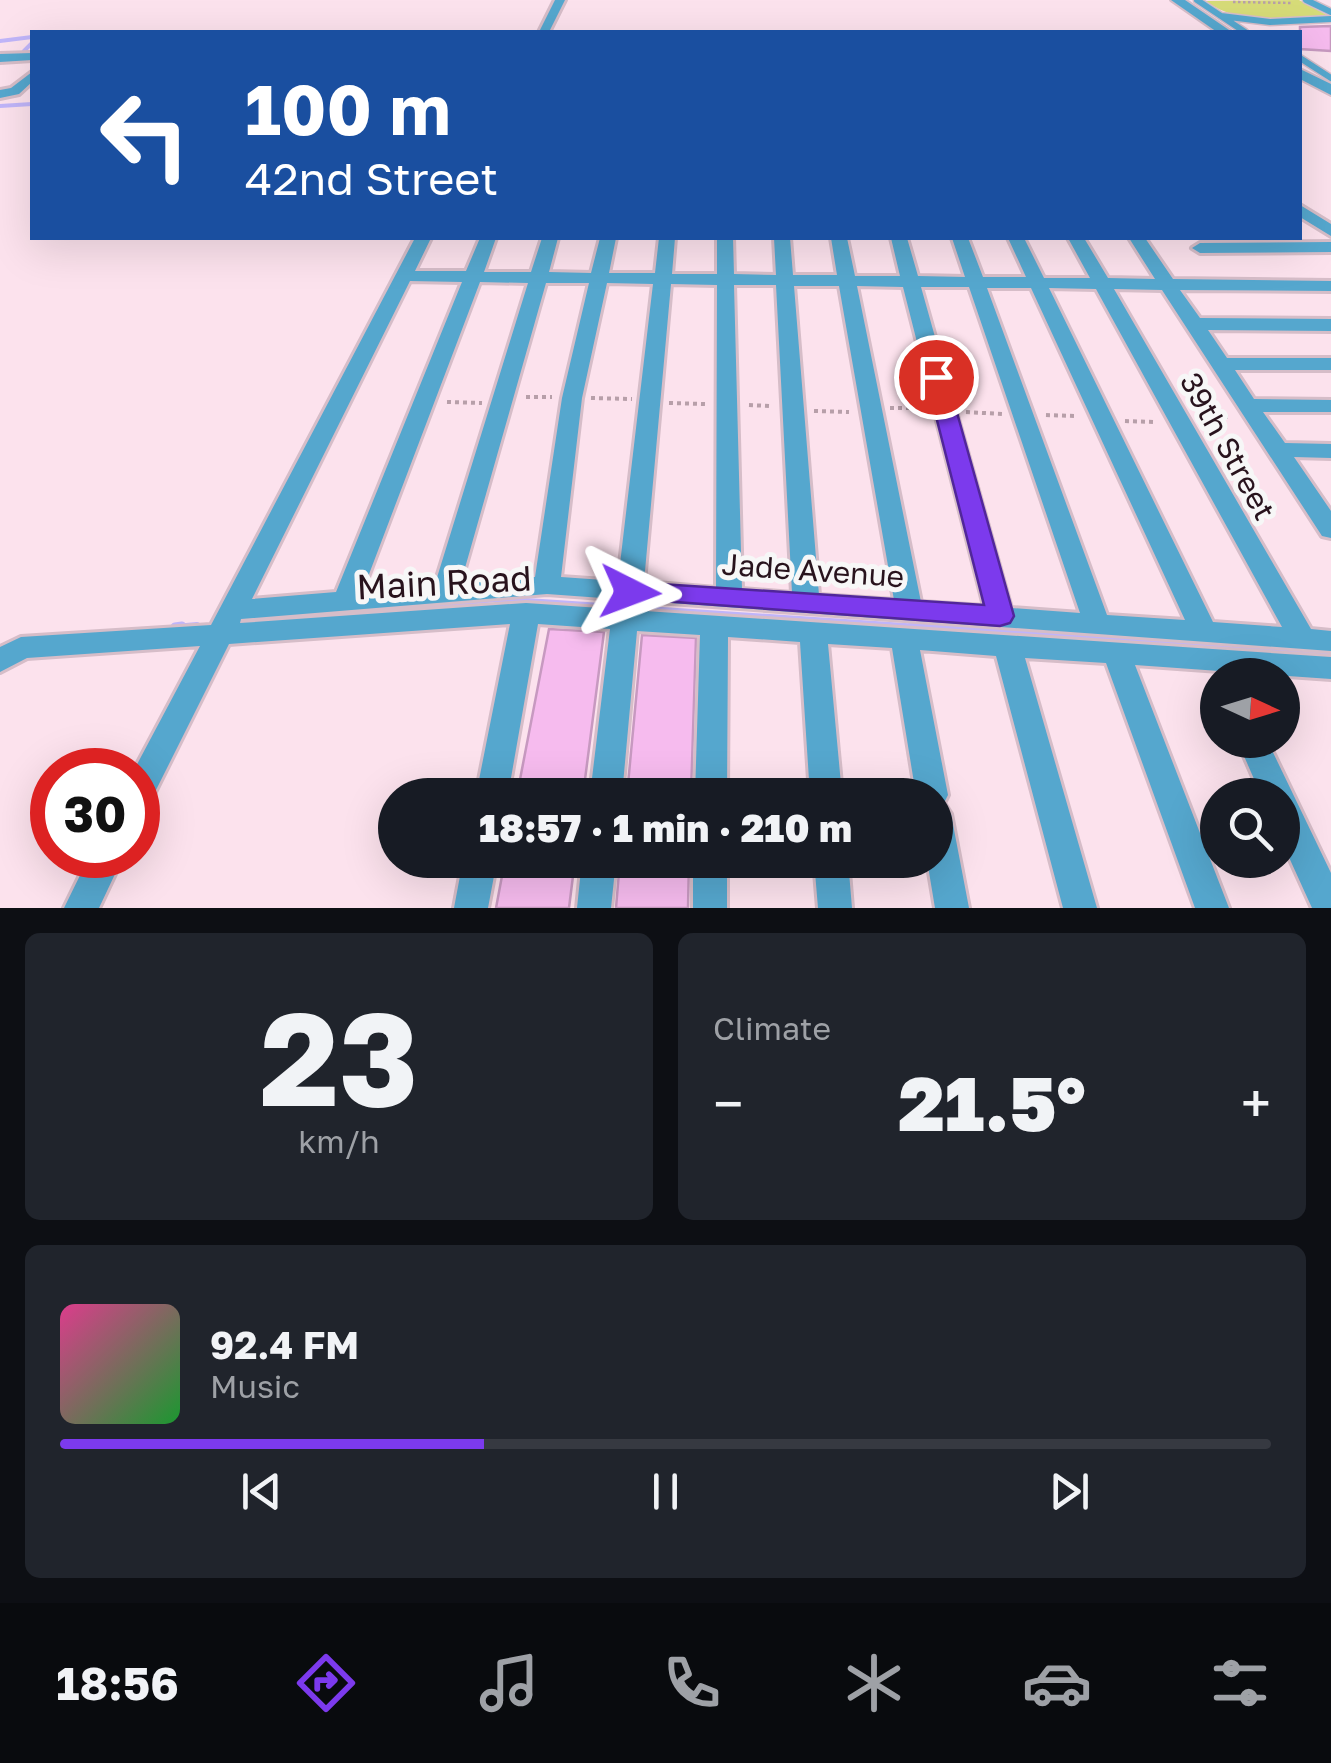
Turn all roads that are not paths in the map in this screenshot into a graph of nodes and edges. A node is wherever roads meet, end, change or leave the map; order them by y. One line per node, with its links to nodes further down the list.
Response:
1 (560, 0): 7 (street)
2 (1177, 0): 8 (street)
3 (1197, 0): 6 (lane)
4 (1306, 0): 5 (lane)
5 (1331, 13): 6 (lane)
6 (1220, 16): 9 (lane)
7 (545, 30)
8 (1222, 30)
9 (1242, 30)
10 (6, 58): 12 (street)
11 (1302, 59): 15 (lane)
12 (0, 67)
13 (1302, 74): 16 (street)
14 (30, 78): 17 (street)
15 (1331, 78)
16 (1331, 90)
17 (0, 94)
18 (1304, 216): 19 (street)
19 (1331, 231)
20 (422, 240): 35 (street)
21 (487, 240): 36 (street)
22 (549, 240): 37 (street)
23 (608, 240): 38 (street)
24 (667, 240): 39 (street)
25 (725, 240): 40 (street)
26 (782, 240): 41 (street)
27 (840, 240): 42 (street)
28 (900, 240): 43 (street)
29 (961, 240): 44 (street)
30 (1017, 240): 45 (street)
31 (1077, 240): 46 (street, 39th Street)
32 (1138, 240): 47 (street)
33 (1196, 243): 34 (street); 48 (street)
34 (1331, 247)
35 (404, 276): 36 (street); 68 (street)
36 (472, 278): 37 (street); 63 (street)
37 (539, 278): 38 (street); 61 (street)
38 (600, 278): 39 (street); 60 (street)
39 (664, 279): 40 (street); 64 (street)
40 (724, 280): 41 (street); 62 (street)
41 (786, 280): 42 (street); 67 (street)
42 (848, 281): 43 (street); 65 (street)
43 (911, 282): 44 (street); 72 (street)
44 (978, 282): 45 (street); 69 (street)
45 (1037, 282): 46 (street); 71 (street)
46 (1103, 284): 47 (street); 73 (street, 39th Street)
47 (1169, 284): 48 (street); 50 (street)
48 (1230, 285): 49 (street)
49 (1331, 286)
50 (1196, 324): 51 (street); 52 (street)
51 (1331, 326)
52 (1221, 364): 53 (street); 55 (street)
53 (1331, 364)
54 (1331, 406): 55 (street)
55 (1251, 412): 56 (street)
56 (1277, 450): 57 (street); 58 (street)
57 (1331, 450)
58 (1320, 498): 59 (street)
59 (1331, 530)
60 (547, 585): 61 (street, Jade Avenue); 64 (street, Jade Avenue)
61 (446, 590): 63 (street, Jade Avenue)
62 (729, 596): 64 (street, Jade Avenue); 67 (street, Jade Avenue)
63 (348, 597): 68 (street, Jade Avenue)
64 (628, 604): 66 (street, Main Road); 70 (street, Main Road); 82 (street)
65 (909, 609): 67 (street, Jade Avenue); 72 (street, Jade Avenue)
66 (526, 613): 68 (street, Main Road); 81 (street)
67 (810, 617): 70 (street, Main Road); 74 (street, Main Road); 84 (street)
68 (224, 621): 76 (street); 80 (street)
69 (1096, 621): 71 (street, Jade Avenue); 72 (street, Jade Avenue)
70 (714, 623): 83 (street)
71 (1202, 628): 73 (street, Jade Avenue)
72 (1004, 630): 74 (street, Main Road); 75 (street, Main Road); 99 (street)
73 (1302, 638): 79 (street, Jade Avenue)
74 (904, 640): 85 (street)
75 (1116, 653): 77 (street, Main Road); 100 (street)
76 (0, 661)
77 (1200, 664)
78 (1300, 666): 79 (street, Main Road)
79 (1328, 666)
80 (160, 750)
81 (495, 778)
82 (608, 778)
83 (711, 778)
84 (824, 778)
85 (929, 778)
86 (1300, 844): 101 (street)
87 (96, 878): 93 (street)
88 (477, 878): 94 (street)
89 (597, 878): 95 (street)
90 (710, 878): 96 (street)
91 (832, 878): 97 (street)
92 (947, 878): 98 (street)
93 (81, 908)
94 (472, 908)
95 (594, 908)
96 (710, 908)
97 (835, 908)
98 (952, 908)
99 (1080, 908)
100 (1212, 908)
101 (1330, 908)

